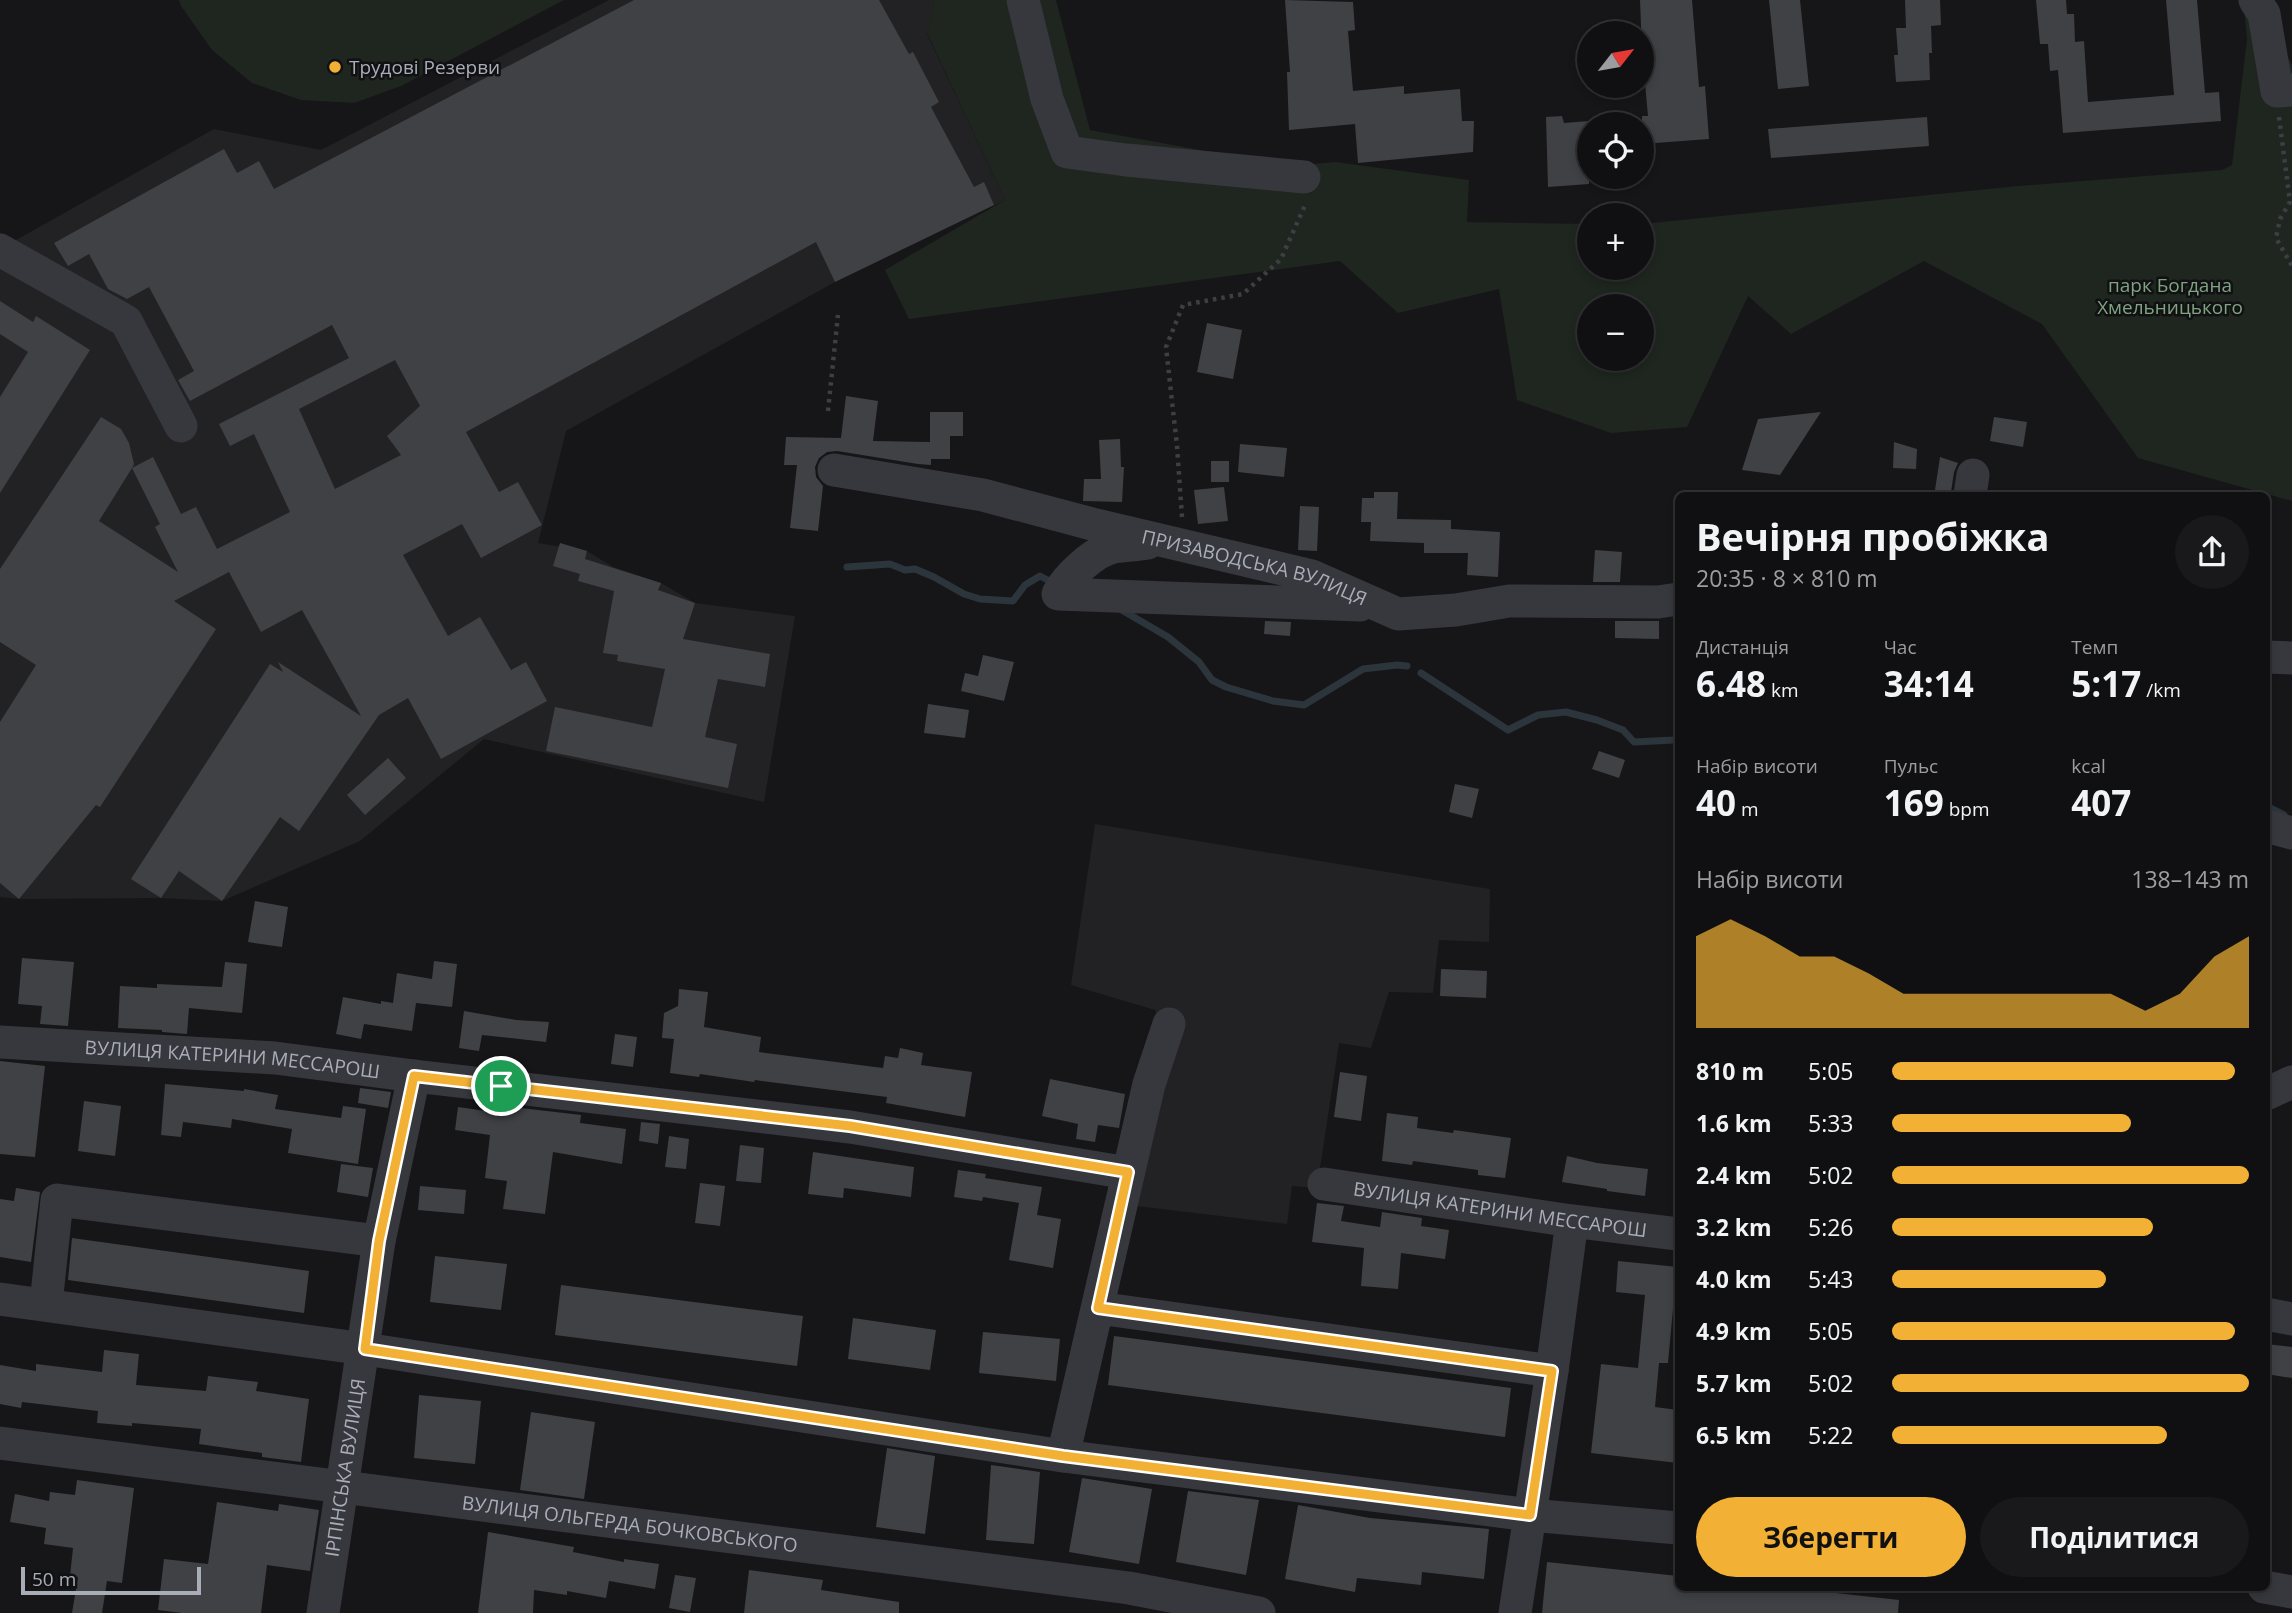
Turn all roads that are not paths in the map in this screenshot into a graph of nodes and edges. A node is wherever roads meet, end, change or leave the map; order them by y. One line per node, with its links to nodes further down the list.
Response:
1 (1023, 0): 4 (street)
2 (2255, 0): 3 (street)
3 (2284, 90)
4 (1305, 190)
5 (0, 250): 6 (street)
6 (181, 426)
7 (834, 470): 8 (street, ПРИЗАВОДСЬКА ВУЛИЦЯ)
8 (1171, 543): 10 (street, ПРИЗАВОДСЬКА ВУЛИЦЯ); 10 (street)
9 (1675, 599): 10 (street, ПРИЗАВОДСЬКА ВУЛИЦЯ)
10 (1380, 606)
11 (2270, 657): 12 (street)
12 (2292, 658)
13 (2270, 826): 14 (street)
14 (2292, 833)
15 (1169, 1024): 20 (street)
16 (0, 1042): 17 (street, ВУЛИЦЯ КАТЕРИНИ МЕССАРОШ)
17 (414, 1076): 20 (street, ВУЛИЦЯ КАТЕРИНИ МЕССАРОШ); 24 (street, ІРПІНСЬКА ВУЛИЦЯ)
18 (2292, 1082): 19 (street)
19 (2270, 1092)
20 (1128, 1172): 27 (street)
21 (1324, 1184): 22 (street, ВУЛИЦЯ КАТЕРИНИ МЕССАРОШ)
22 (1572, 1221): 23 (street, ВУЛИЦЯ КАТЕРИНИ МЕССАРОШ); 31 (street)
23 (1675, 1234)
24 (379, 1241): 26 (street); 30 (street, ІРПІНСЬКА ВУЛИЦЯ)
25 (0, 1299): 26 (street)
26 (46, 1304): 30 (street)
27 (1098, 1308): 31 (street); 33 (street)
28 (2270, 1315): 29 (street)
29 (2292, 1319)
30 (365, 1349): 33 (street); 34 (street, ІРПІНСЬКА ВУЛИЦЯ)
31 (1552, 1371): 35 (street)
32 (0, 1443): 34 (street, ВУЛИЦЯ ОЛЬГЕРДА БОЧКОВСЬКОГО)
33 (1063, 1456): 35 (street)
34 (343, 1486): 39 (street, ІРПІНСЬКА ВУЛИЦЯ); 40 (street, ВУЛИЦЯ ОЛЬГЕРДА БОЧКОВСЬКОГО)
35 (1530, 1515): 36 (street); 41 (street)
36 (1675, 1528)
37 (2270, 1588): 38 (street)
38 (2292, 1591)
39 (323, 1613)
40 (1259, 1613)
41 (1515, 1613)

